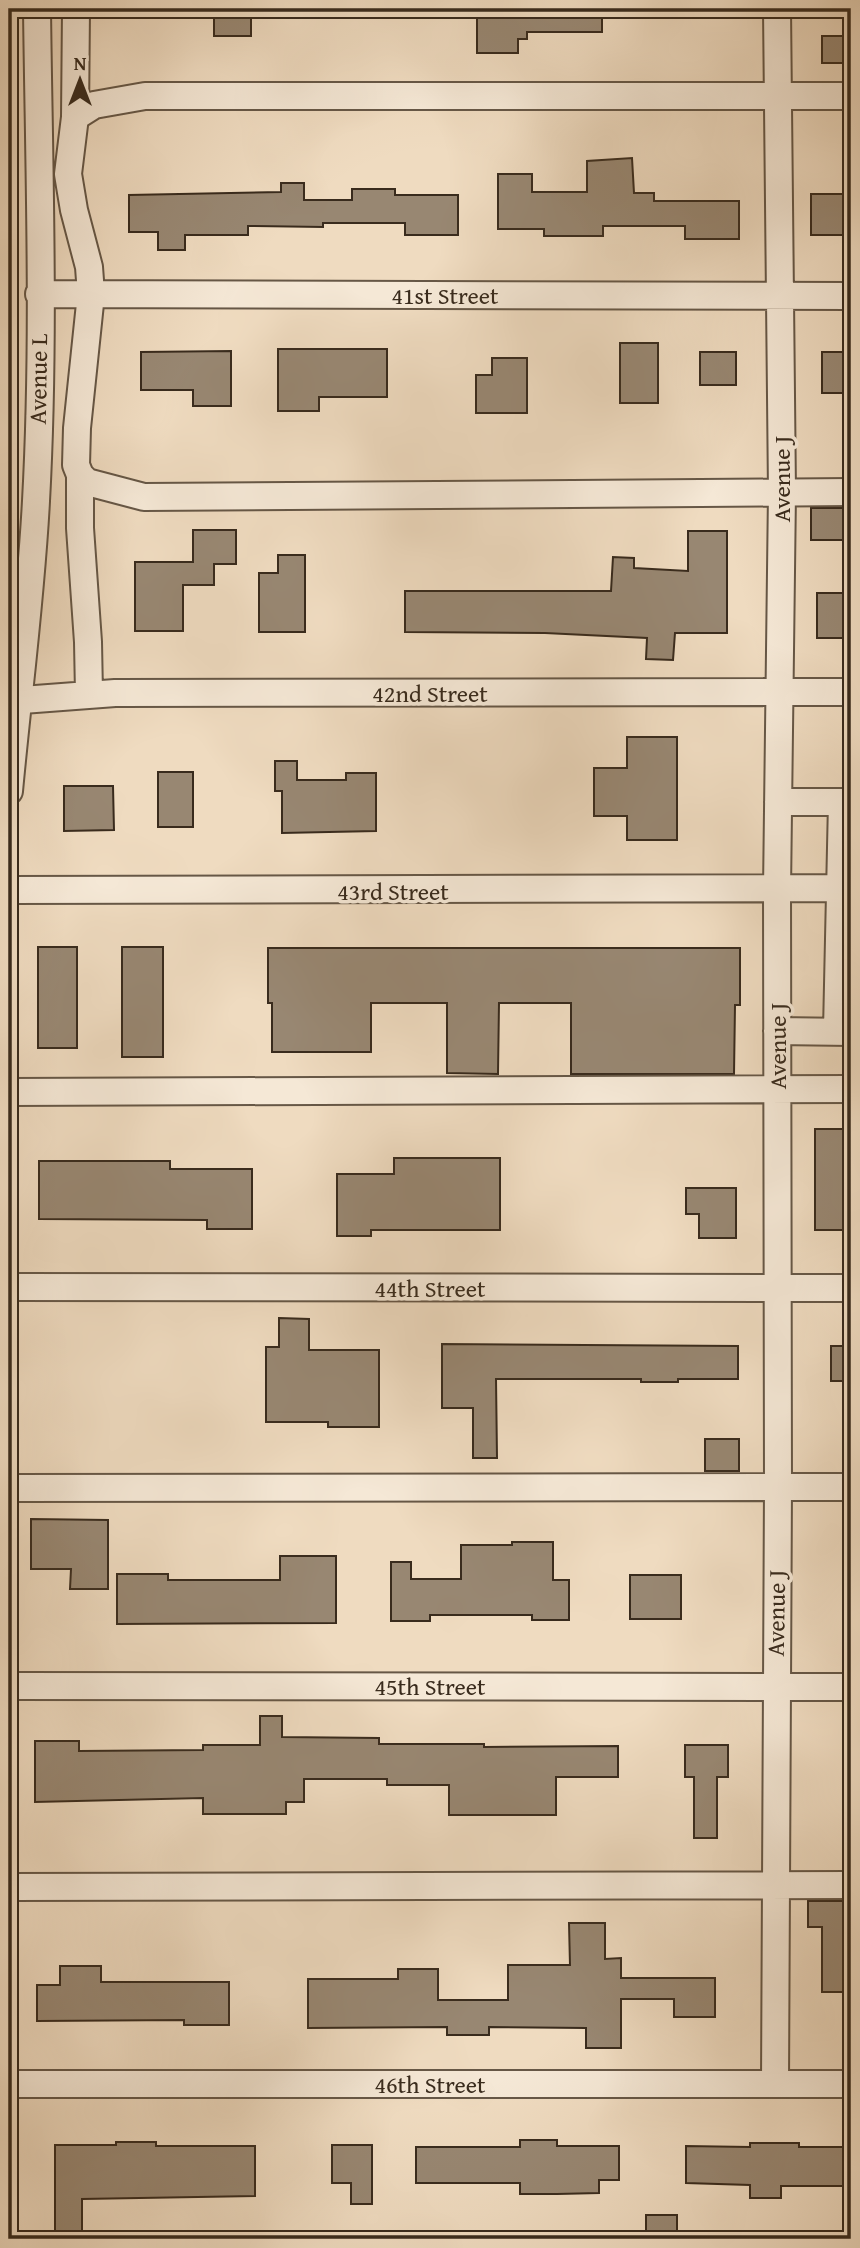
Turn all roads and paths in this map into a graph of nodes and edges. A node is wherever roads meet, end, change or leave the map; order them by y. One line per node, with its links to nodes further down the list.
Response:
1 (37, 9): 7 (street, Avenue L)
2 (76, 9): 6 (street)
3 (778, 9): 4 (street, Avenue J)
4 (778, 96): 5 (street); 6 (street); 9 (street, Avenue J)
5 (851, 96)
6 (75, 117): 8 (street)
7 (39, 294): 8 (street, 41st Street); 17 (street, Avenue L)
8 (91, 294): 9 (street, 41st Street); 11 (street)
9 (778, 296): 10 (street, 41st Street); 12 (street, Avenue J)
10 (851, 296)
11 (80, 475): 12 (street); 16 (street)
12 (782, 492): 13 (street); 14 (street, Avenue J)
13 (851, 492)
14 (778, 692): 15 (street, 42nd Street); 16 (street, 42nd Street); 19 (street, Avenue J)
15 (851, 692)
16 (89, 694): 17 (street, 42nd Street)
17 (13, 700): 18 (street, Avenue L)
18 (9, 791)
19 (778, 802): 20 (street); 22 (street, Avenue J)
20 (840, 888): 22 (street, 43rd Street); 24 (street)
21 (9, 890): 22 (street, 43rd Street)
22 (777, 890): 23 (street, Avenue J)
23 (777, 1031): 24 (street); 25 (street, Avenue J)
24 (844, 1032)
25 (778, 1088): 26 (street); 27 (street); 29 (street, Avenue J)
26 (851, 1089)
27 (9, 1091)
28 (9, 1287): 29 (street, 44th Street)
29 (777, 1288): 30 (street, 44th Street); 31 (street, Avenue J)
30 (851, 1288)
31 (778, 1487): 32 (street); 33 (street); 35 (street, Avenue J)
32 (851, 1487)
33 (9, 1488)
34 (9, 1686): 35 (street, 45th Street)
35 (775, 1687): 36 (street, 45th Street); 37 (street, Avenue J)
36 (851, 1687)
37 (775, 1885): 38 (street); 39 (street); 41 (street, Avenue J)
38 (851, 1885)
39 (9, 1887)
40 (9, 2084): 41 (street, 46th Street)
41 (775, 2084): 42 (street, 46th Street)
42 (851, 2084)

